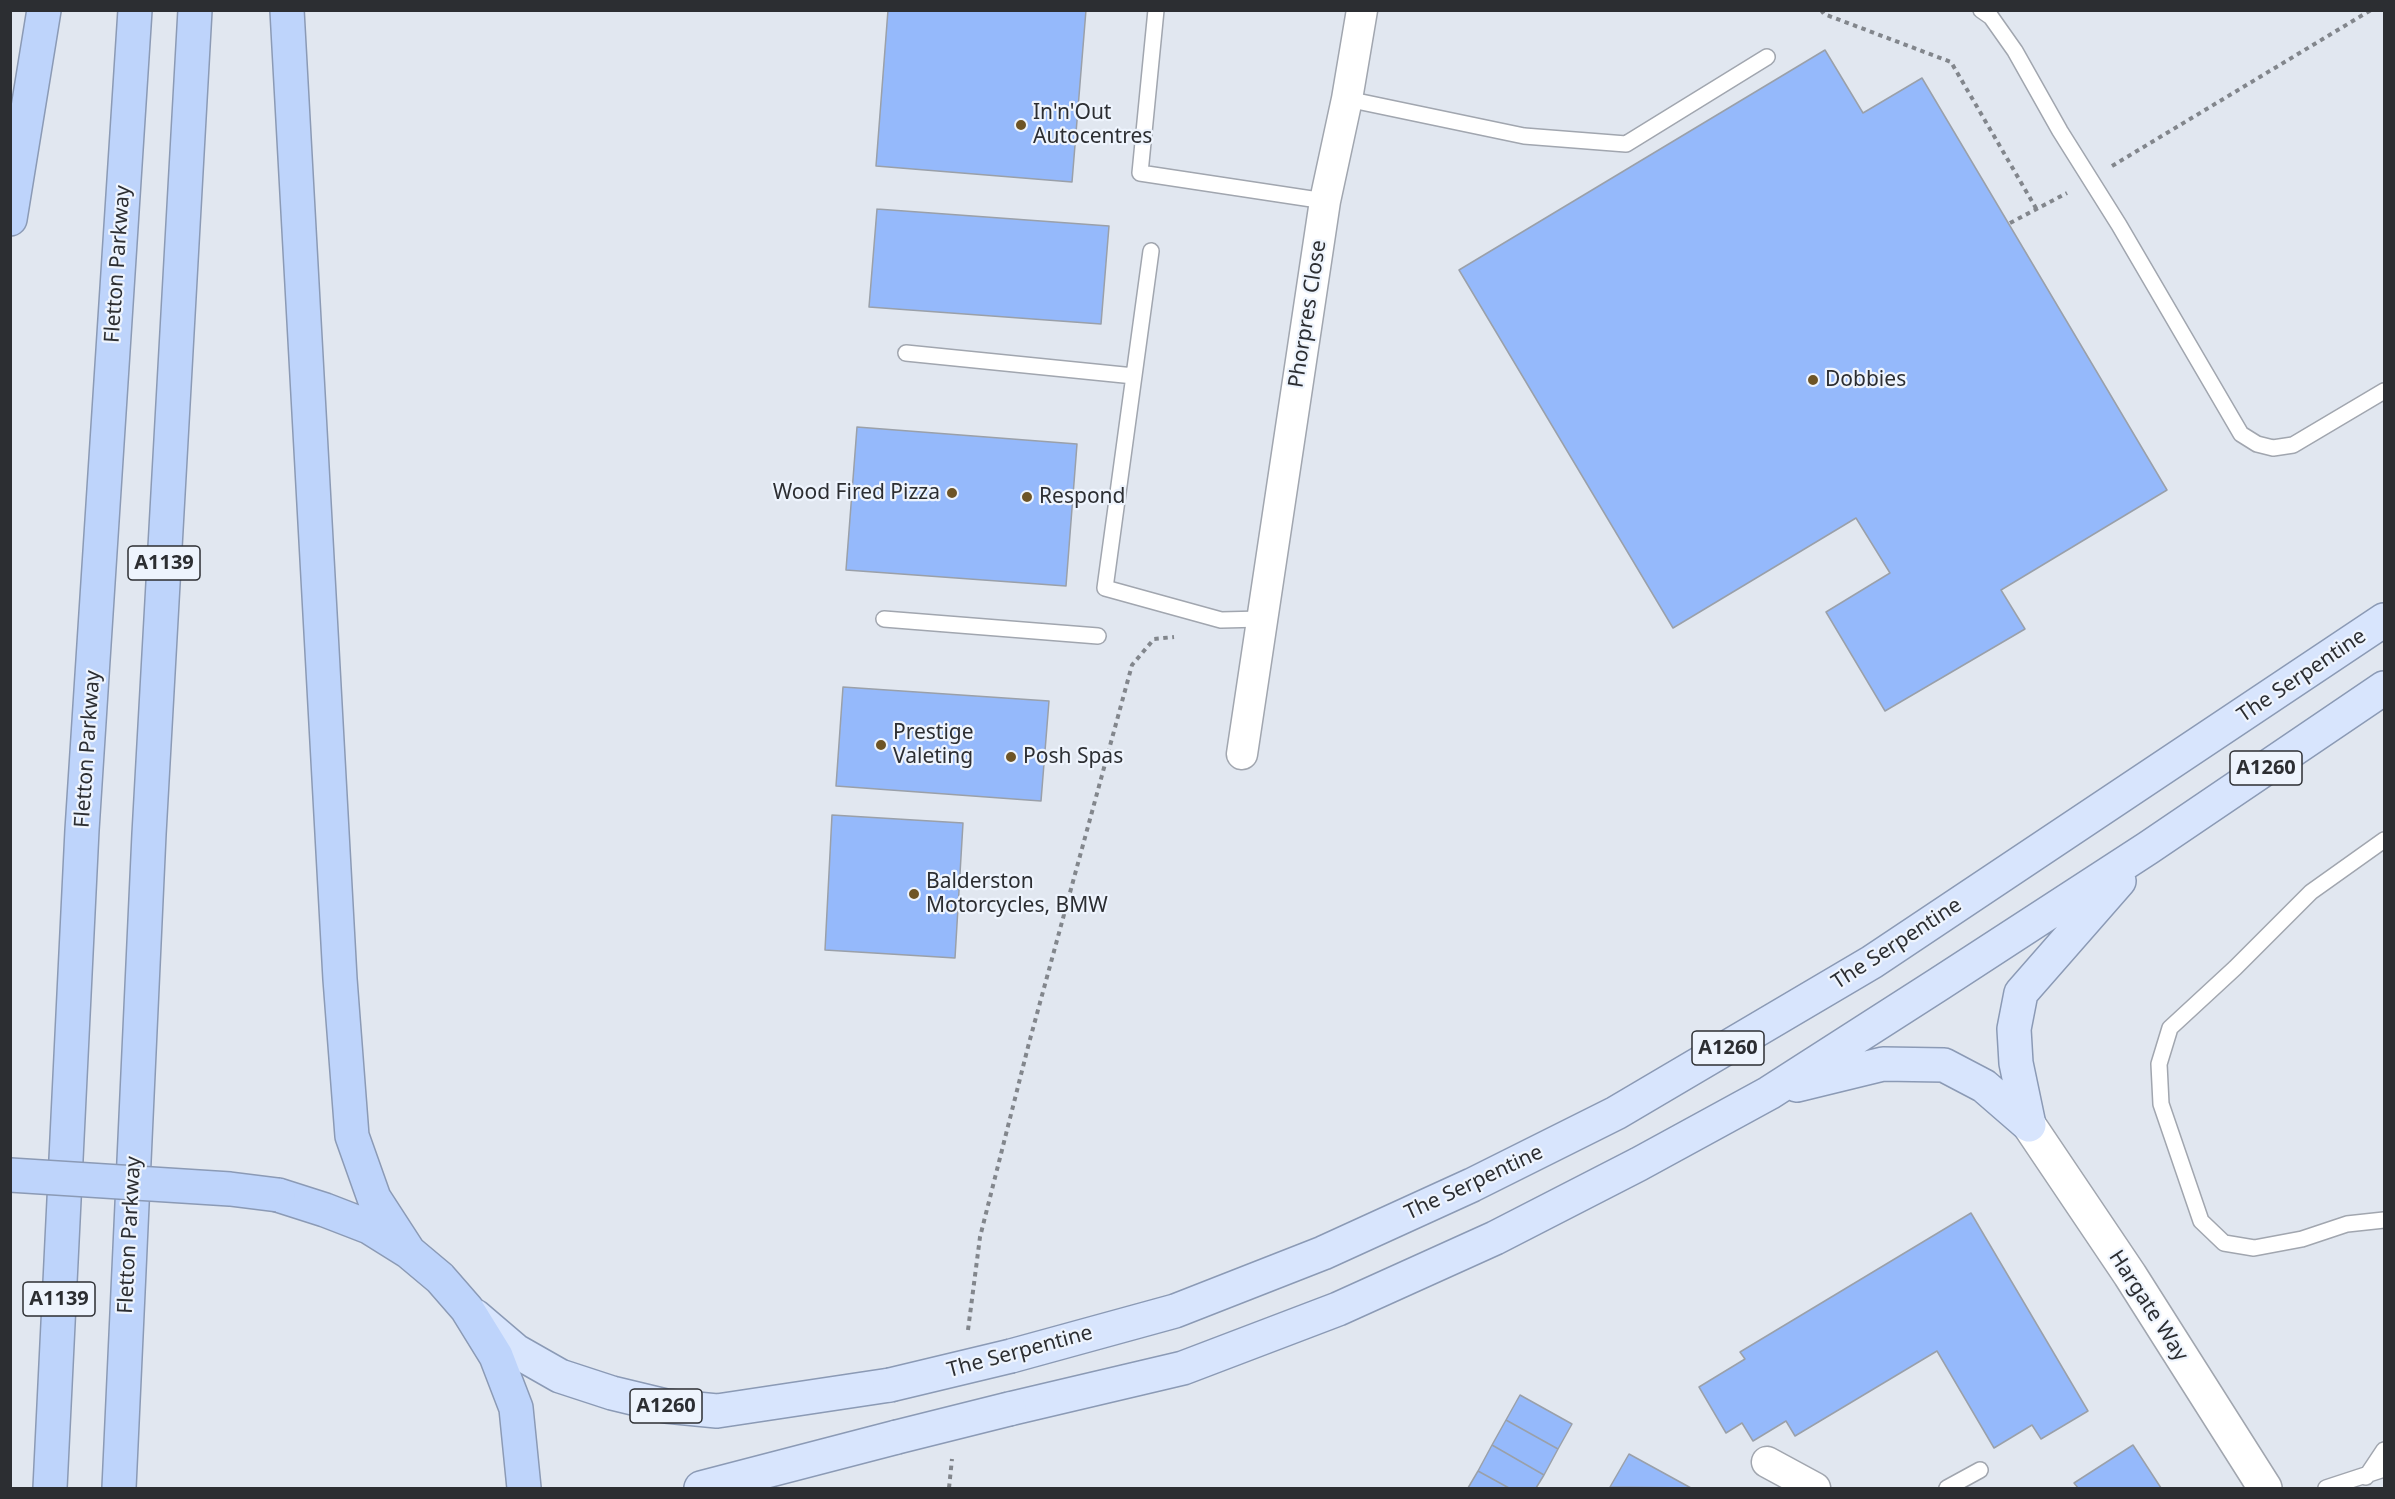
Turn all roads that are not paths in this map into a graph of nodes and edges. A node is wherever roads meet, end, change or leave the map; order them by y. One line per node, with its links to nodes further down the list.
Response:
1 (44, 10): 11 (highway)
2 (135, 10): 35 (highway, Fletton Parkway / A1139)
3 (195, 10): 36 (highway, Fletton Parkway / A1139)
4 (288, 10): 28 (highway)
5 (1156, 10): 10 (lane)
6 (1362, 10): 9 (street, Phorpres Close)
7 (1981, 10): 15 (lane)
8 (1767, 57): 9 (lane)
9 (1347, 99): 10 (street, Phorpres Close)
10 (1325, 201): 17 (street, Phorpres Close)
11 (10, 219)
12 (1151, 251): 14 (lane)
13 (906, 353): 14 (lane)
14 (1134, 376): 17 (lane)
15 (2385, 391)
16 (884, 619): 19 (lane)
17 (1262, 620): 21 (street, Phorpres Close)
18 (2385, 620): 29 (main road, The Serpentine / A1260, bridge)
19 (1098, 636)
20 (2385, 688): 23 (main road, A1260)
21 (1242, 754)
22 (2385, 840): 27 (lane)
23 (2148, 848): 24 (main road, A1260); 25 (main road)
24 (1769, 1093): 25 (main road); 38 (main road, A1260, bridge)
25 (2029, 1125): 41 (street, Hargate Way)
26 (10, 1175): 28 (highway, bridge)
27 (2385, 1220)
28 (409, 1252): 29 (highway)
29 (467, 1309): 37 (highway)
30 (2385, 1450): 34 (lane)
31 (1767, 1462): 39 (street)
32 (2385, 1469): 34 (lane)
33 (1980, 1470): 40 (lane)
34 (2366, 1477): 42 (lane)
35 (50, 1488)
36 (119, 1488)
37 (524, 1488)
38 (701, 1488)
39 (1815, 1488)
40 (1947, 1488)
41 (2265, 1488)
42 (2326, 1488)

